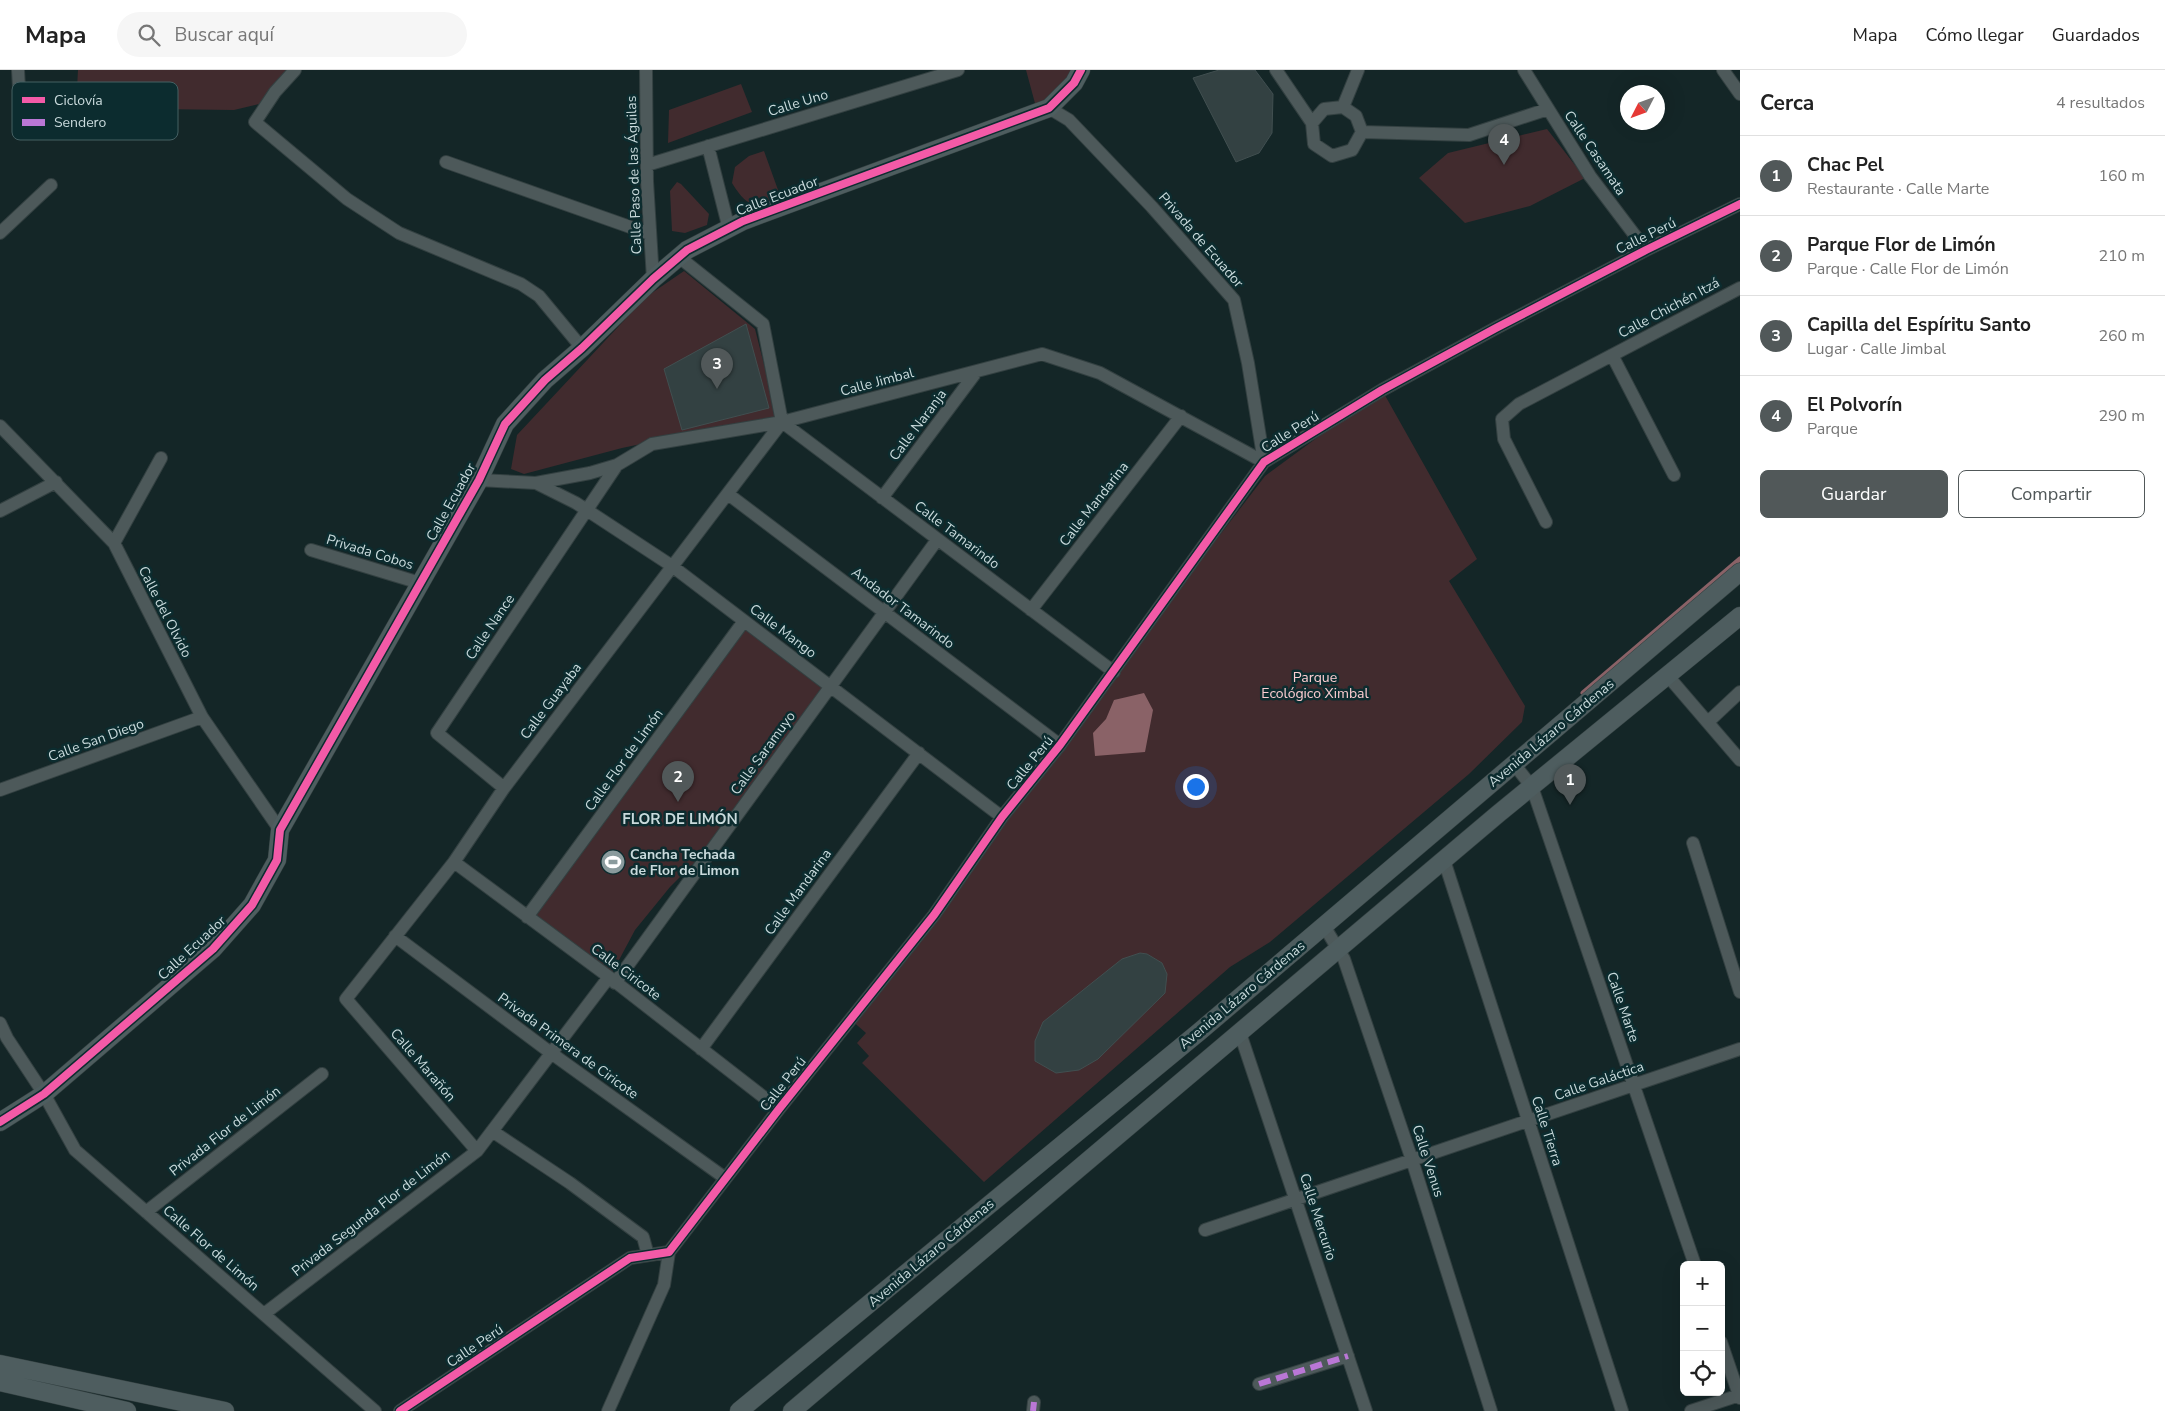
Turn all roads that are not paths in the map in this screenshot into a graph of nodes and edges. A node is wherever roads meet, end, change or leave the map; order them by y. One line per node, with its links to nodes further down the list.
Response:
1 (295, 70): 28 (street)
2 (646, 70): 18 (street, Calle Paso de las Águilas)
3 (958, 70): 9 (street, Calle Uno)
4 (1081, 70): 12 (main road, Calle Ecuador)
5 (1276, 70): 14 (street)
6 (1358, 70): 11 (street)
7 (1524, 70): 13 (street, Calle Casamata)
8 (1723, 70): 10 (street)
9 (944, 72): 16 (street, Calle Uno)
10 (1740, 94)
11 (1343, 107): 14 (street); 15 (street)
12 (1049, 108): 21 (main road, Calle Ecuador); 35 (street, Privada de Ecuador)
13 (1548, 109): 15 (street); 24 (street, Calle Casamata)
14 (1312, 123): 15 (street)
15 (1362, 132)
16 (708, 146): 18 (street, Calle Uno); 21 (street)
17 (446, 162): 23 (street)
18 (647, 165): 23 (street, Calle Paso de las Águilas)
19 (50, 185): 22 (street)
20 (1740, 204): 24 (street, Calle Perú)
21 (730, 229): 25 (main road, Calle Ecuador)
22 (0, 233)
23 (650, 234): 26 (street, Calle Paso de las Águilas)
24 (1646, 250): 35 (street, Calle Perú)
25 (679, 257): 26 (main road, Calle Ecuador); 32 (street)
26 (653, 279): 28 (main road, Calle Ecuador)
27 (1738, 293): 29 (street, Calle Chichén Itzá)
28 (582, 348): 38 (main road, Calle Ecuador)
29 (1612, 355): 37 (street, Calle Chichén Itzá); 45 (street, Calle Chichén Itzá)
30 (977, 371): 31 (street, Calle Jimbal); 32 (street, Calle Jimbal); 42 (street, Calle Naranja)
31 (1181, 416): 35 (street, Calle Jimbal); 52 (street, Calle Mandarina)
32 (782, 422): 36 (street, Calle Jimbal); 41 (street, Calle Guayaba); 42 (street, Calle Tamarindo)
33 (0, 426): 39 (street, Calle del Olvido)
34 (161, 458): 47 (street)
35 (1264, 462): 56 (street, Calle Perú)
36 (617, 465): 40 (street, Calle Jimbal); 44 (street, Calle Nance)
37 (1674, 475)
38 (479, 480): 40 (street, Calle Jimbal); 51 (main road, Calle Ecuador)
39 (56, 482): 43 (street); 47 (street, Calle del Olvido)
40 (536, 482): 44 (street, Calle Mango)
41 (728, 494): 49 (street, Calle Guayaba); 53 (street, Andador Tamarindo)
42 (882, 498): 46 (street, Calle Tamarindo)
43 (0, 510)
44 (587, 510): 49 (street, Calle Mango); 67 (street, Calle Nance)
45 (1546, 522)
46 (937, 540): 52 (street, Calle Tamarindo); 53 (street, Calle Saramuyo)
47 (114, 543): 60 (street, Calle del Olvido)
48 (311, 550): 51 (street, Privada Cobos)
49 (672, 566): 55 (street, Calle Mango); 67 (street, Calle Guayaba)
50 (1740, 572): 65 (main road, Avenida Lázaro Cárdenas)
51 (420, 582): 70 (main road, Calle Ecuador)
52 (1032, 610): 56 (street, Calle Tamarindo)
53 (884, 613): 58 (street, Calle Saramuyo); 62 (street, Andador Tamarindo)
54 (1740, 616): 57 (main road, Avenida Lázaro Cárdenas)
55 (744, 621): 58 (street, Calle Mango); 74 (street, Calle Flor de Limón)
56 (1114, 672): 62 (street, Calle Perú)
57 (1667, 675): 61 (street); 66 (main road, Avenida Lázaro Cárdenas)
58 (830, 686): 63 (street, Calle Mango); 78 (street, Calle Saramuyo)
59 (1740, 692): 61 (street)
60 (202, 718): 68 (street, Calle San Diego); 70 (street, Calle del Olvido)
61 (1708, 722): 64 (street)
62 (1060, 745): 69 (street, Calle Perú)
63 (919, 753): 69 (street, Calle Mango); 84 (street, Calle Mandarina)
64 (1740, 760)
65 (1514, 764): 66 (street, Calle Marte); 75 (main road, Avenida Lázaro Cárdenas)
66 (1532, 787): 72 (main road, Avenida Lázaro Cárdenas); 89 (street, Calle Marte)
67 (504, 788): 73 (street, Calle Guayaba)
68 (0, 790)
69 (1002, 817): 91 (street, Calle Perú)
70 (280, 830): 90 (main road, Calle Ecuador)
71 (1693, 843): 79 (street)
72 (1444, 860): 77 (main road, Avenida Lázaro Cárdenas); 92 (street, Calle Tierra)
73 (454, 862): 74 (street, Calle Ciricote); 76 (street, Calle Guayaba)
74 (527, 917): 78 (street, Calle Ciricote)
75 (1324, 926): 77 (street, Calle Venus); 82 (main road, Avenida Lázaro Cárdenas)
76 (395, 936): 80 (street, Calle Guayaba); 87 (street, Privada Primera de Ciricote)
77 (1338, 950): 83 (main road, Avenida Lázaro Cárdenas); 96 (street, Calle Venus)
78 (612, 980): 84 (street, Calle Ciricote); 87 (street, Calle Saramuyo)
79 (1740, 992)
80 (346, 999): 95 (street, Calle Marañón)
81 (0, 1023): 90 (street, Calle Flor de Limón)
82 (1199, 1032): 86 (main road); 116 (main road, Avenida Lázaro Cárdenas)
83 (1240, 1033): 86 (main road, Avenida Lázaro Cárdenas); 98 (street, Calle Mercurio)
84 (701, 1049): 91 (street, Calle Ciricote)
85 (1740, 1049): 89 (street, Calle Galáctica)
86 (1217, 1052): 117 (main road, Avenida Lázaro Cárdenas)
87 (551, 1053): 94 (street, Privada Segunda Flor de Limón); 97 (street, Privada Primera de Ciricote)
88 (322, 1074): 99 (street, Privada Flor de Limón)
89 (1633, 1085): 92 (street, Calle Galáctica); 103 (street, Calle Marte)
90 (44, 1094): 93 (main road, Calle Ecuador); 99 (street, Calle Flor de Limón)
91 (779, 1109): 97 (street, Calle Perú)
92 (1528, 1121): 96 (street, Calle Galáctica); 120 (street, Calle Tierra)
93 (0, 1122)
94 (492, 1131): 95 (street, Privada Segunda Flor de Limón); 102 (street)
95 (477, 1151): 104 (street, Privada Segunda Flor de Limón)
96 (1412, 1160): 98 (street, Calle Galáctica); 119 (street, Calle Venus)
97 (725, 1178): 101 (street, Calle Perú)
98 (1297, 1199): 100 (street, Calle Galáctica); 106 (street, Calle Mercurio)
99 (146, 1212): 104 (street, Calle Flor de Limón)
100 (1205, 1230)
101 (669, 1252): 102 (street, Calle Perú); 115 (street, Calle Perú)
102 (648, 1255): 114 (street, Calle Perú)
103 (1694, 1261)
104 (264, 1314): 113 (street, Calle Flor de Limón)
105 (1724, 1351): 110 (street)
106 (1348, 1356): 109 (street); 118 (street, Calle Mercurio)
107 (0, 1364): 112 (main road)
108 (0, 1382): 111 (main road)
109 (1259, 1384)
110 (1740, 1396): 121 (street)
111 (127, 1411)
112 (225, 1411)
113 (375, 1411)
114 (400, 1411)
115 (608, 1411)
116 (739, 1411)
117 (792, 1411)
118 (1366, 1411)
119 (1492, 1411)
120 (1622, 1411)
121 (1690, 1411)

